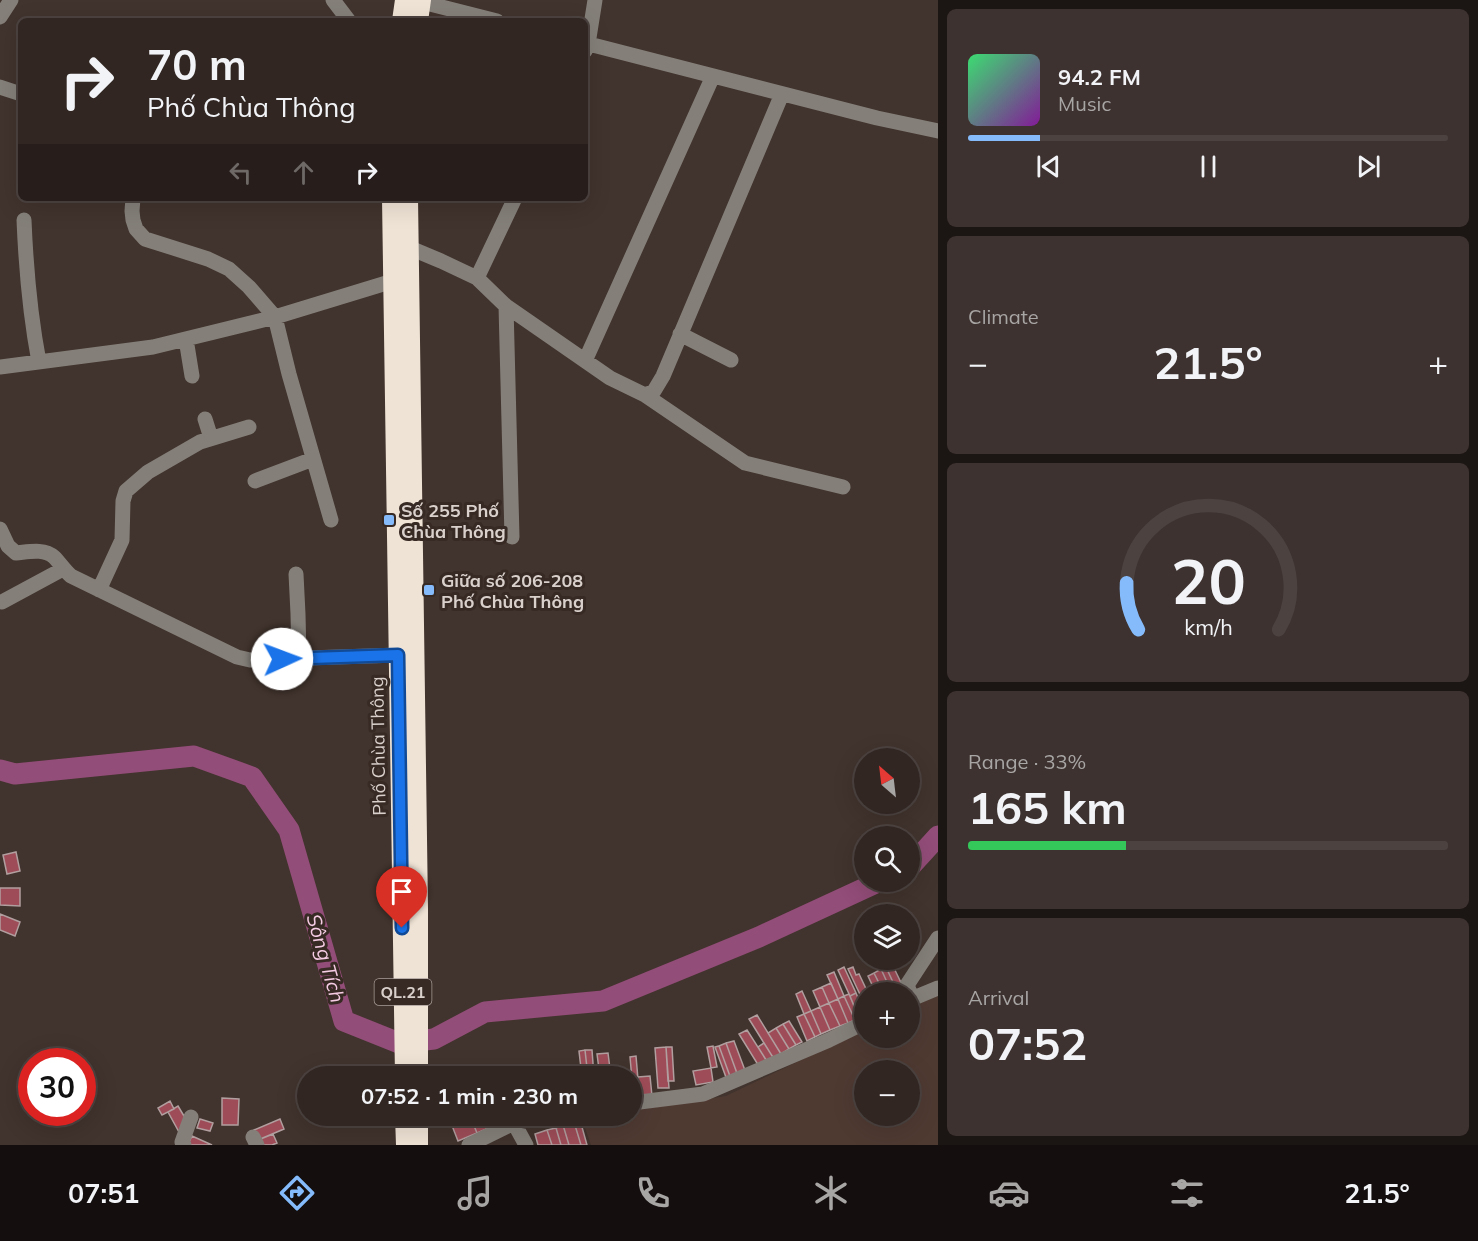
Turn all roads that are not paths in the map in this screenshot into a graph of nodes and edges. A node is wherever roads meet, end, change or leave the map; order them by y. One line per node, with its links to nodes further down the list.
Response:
1 (11, 0): 5 (street)
2 (333, 0): 6 (street)
3 (595, 0): 10 (street)
4 (416, 1): 7 (highway); 8 (highway); 9 (street)
5 (0, 17)
6 (347, 18)
7 (403, 18)
8 (419, 18)
9 (485, 18)
10 (588, 36)
11 (588, 46): 12 (street)
12 (713, 76): 15 (street); 30 (street)
13 (0, 87): 14 (street)
14 (18, 93)
15 (782, 94): 16 (street); 27 (street)
16 (938, 131)
17 (133, 201): 26 (street)
18 (392, 201): 24 (highway, Phố Chùa Thông / QL.21)
19 (409, 201): 22 (highway, Phố Chùa Thông / QL.21)
20 (514, 201): 23 (street)
21 (24, 220): 31 (street)
22 (410, 249): 23 (street); 50 (highway, Phố Chùa Thông / QL.21)
23 (477, 278): 25 (street)
24 (393, 281): 26 (street); 48 (highway, Phố Chùa Thông / QL.21)
25 (506, 306): 30 (street); 43 (street)
26 (275, 317): 28 (street); 38 (street)
27 (680, 334): 29 (street); 34 (street)
28 (186, 339): 31 (street); 33 (street)
29 (731, 360)
30 (585, 361): 34 (street)
31 (39, 362): 32 (street)
32 (0, 367)
33 (192, 376)
34 (645, 395): 40 (street)
35 (205, 420): 37 (street)
36 (249, 427): 37 (street)
37 (211, 438): 46 (street)
38 (313, 459): 39 (street); 41 (street)
39 (255, 481)
40 (843, 487)
41 (332, 520)
42 (0, 529): 44 (street)
43 (512, 537)
44 (63, 569): 46 (street); 47 (street)
45 (296, 574): 49 (street)
46 (99, 590): 49 (street)
47 (2, 602)
48 (398, 655): 49 (street); 50 (highway, Phố Chùa Thông / QL.21)
49 (299, 658)
50 (410, 908): 56 (highway, Phố Chùa Thông / QL.21); 57 (highway, Phố Chùa Thông / QL.21)
51 (938, 938): 52 (street)
52 (909, 982)
53 (938, 988): 54 (street)
54 (920, 995)
55 (854, 1028): 58 (street)
56 (404, 1066)
57 (418, 1066)
58 (642, 1102)
59 (191, 1117): 64 (street)
60 (404, 1126): 65 (highway)
61 (419, 1126): 66 (highway)
62 (508, 1126): 67 (street)
63 (516, 1126): 68 (street)
64 (184, 1145)
65 (405, 1145)
66 (419, 1145)
67 (470, 1145)
68 (526, 1145)

